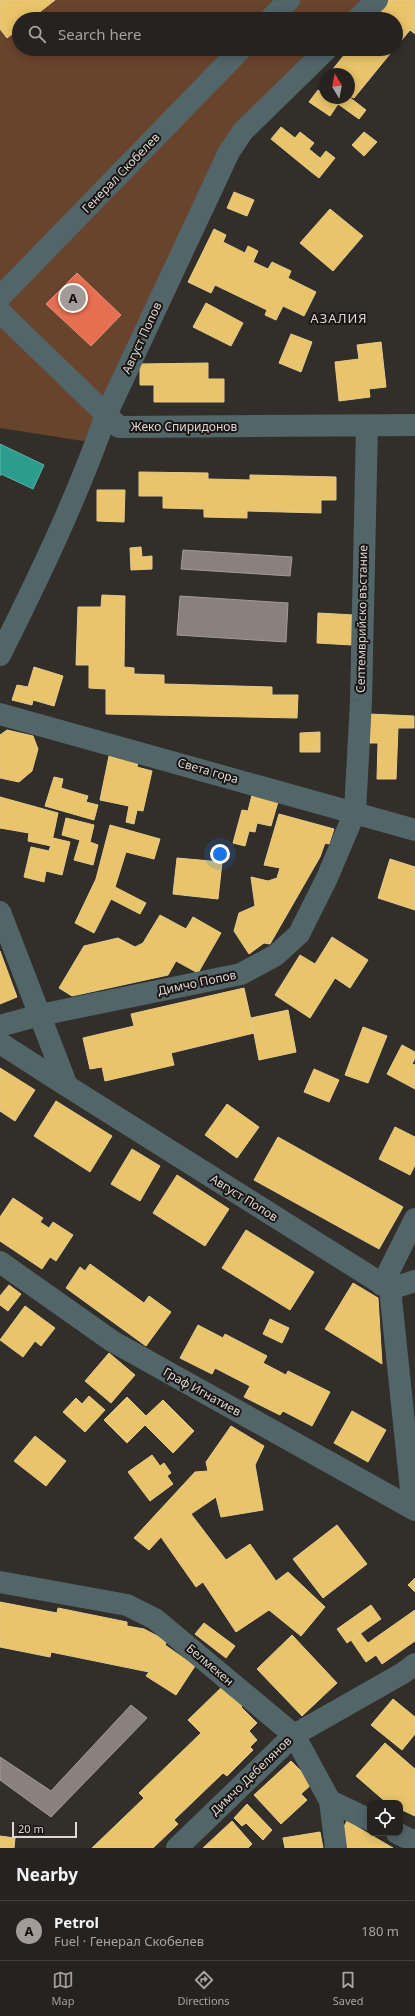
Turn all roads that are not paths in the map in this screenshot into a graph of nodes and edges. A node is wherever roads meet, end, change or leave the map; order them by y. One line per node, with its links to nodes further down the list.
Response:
1 (289, 0): 3 (street)
2 (377, 0): 4 (street)
3 (277, 12)
4 (364, 12)
5 (234, 56): 7 (street, Генерал Скобелев)
6 (320, 56): 9 (street, Август Попов)
7 (0, 297)
8 (0, 312): 9 (street, Жеко Спиридонов)
9 (106, 415): 11 (street, Жеко Спиридонов); 12 (street, Август Попов)
10 (415, 425): 11 (street, Жеко Спиридонов)
11 (366, 426): 14 (street, Септемврийско въстание)
12 (0, 655)
13 (0, 714): 14 (street, Света гора)
14 (355, 812): 15 (street, Света гора); 17 (street, Димчо Попов)
15 (415, 830)
16 (0, 912): 17 (street)
17 (40, 1015): 18 (street, Димчо Попов); 20 (street)
18 (0, 1026)
19 (0, 1043): 20 (street, Август Попов)
20 (67, 1086): 24 (street, Август Попов)
21 (415, 1219): 24 (street)
22 (0, 1262): 25 (street, Граф Игнатиев)
23 (415, 1281): 24 (street)
24 (386, 1287): 25 (street)
25 (414, 1510)
26 (0, 1582): 28 (street, Белмекен)
27 (415, 1664): 28 (street, Димчо Дебелянов)
28 (294, 1735): 29 (street, Белмекен); 33 (street, Димчо Дебелянов)
29 (330, 1801): 30 (street); 34 (street, Белмекен)
30 (367, 1819)
31 (403, 1836): 32 (street)
32 (415, 1842)
33 (177, 1848)
34 (336, 1848)

